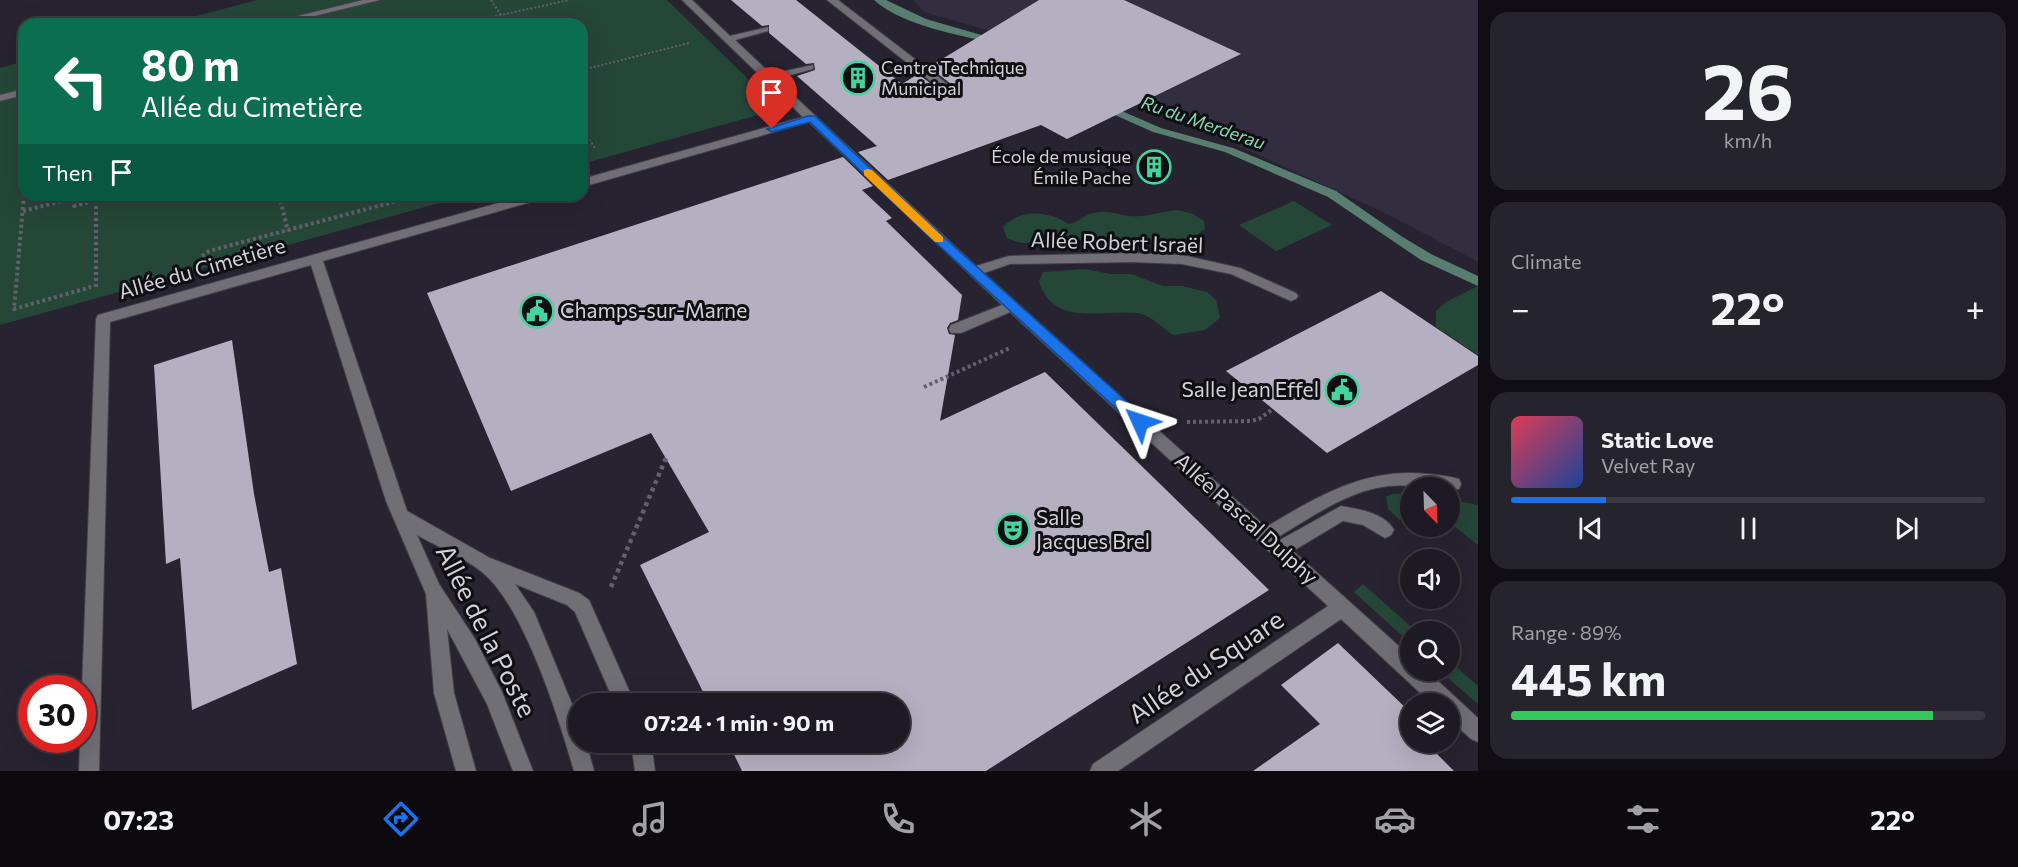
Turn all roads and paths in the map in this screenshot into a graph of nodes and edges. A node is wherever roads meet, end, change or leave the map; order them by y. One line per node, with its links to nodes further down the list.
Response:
1 (375, 0): 7 (street)
2 (491, 0): 6 (path)
3 (569, 0): 6 (path)
4 (687, 0): 11 (street, Allée Pascal Dulphy)
5 (832, 0): 15 (street)
6 (501, 15): 8 (path); 9 (path)
7 (296, 18)
8 (487, 18)
9 (503, 18)
10 (765, 29): 11 (street)
11 (725, 37): 13 (path); 14 (street, Allée Pascal Dulphy)
12 (809, 67): 14 (street)
13 (588, 69)
14 (769, 78): 18 (street, Allée Pascal Dulphy)
15 (946, 88)
16 (18, 94): 17 (street)
17 (0, 98)
18 (812, 118): 19 (street); 30 (street, Allée Pascal Dulphy)
19 (588, 181)
20 (24, 201): 27 (path)
21 (58, 201): 27 (path)
22 (74, 201): 23 (path)
23 (92, 201)
24 (96, 201): 32 (path)
25 (395, 201): 28 (path)
26 (519, 201): 29 (street, Allée du Cimetière)
27 (23, 211): 32 (path)
28 (201, 258)
29 (315, 258): 35 (street, Allée du Cimetière); 43 (street, Allée de la Poste)
30 (974, 271): 33 (street, Allée Robert Israël); 34 (street, Allée Pascal Dulphy)
31 (106, 283): 32 (path)
32 (96, 286): 35 (path)
33 (1291, 296)
34 (1012, 306): 36 (street); 40 (street, Allée Pascal Dulphy)
35 (103, 320): 58 (street, Allée du Cimetière)
36 (957, 329)
37 (1009, 348): 38 (path)
38 (924, 387)
39 (1273, 409): 40 (path)
40 (1156, 437): 45 (street, Allée Pascal Dulphy)
41 (666, 458): 49 (path)
42 (1400, 479): 45 (street)
43 (400, 516): 47 (street, Allée de la Poste); 48 (street, Allée de la Poste)
44 (1385, 530): 46 (street)
45 (1265, 536): 46 (street, Allée Pascal Dulphy)
46 (1280, 549): 50 (street, Allée Pascal Dulphy)
47 (488, 566): 53 (street); 61 (street, Allée de la Poste)
48 (433, 590): 59 (street); 60 (street, Allée de la Poste)
49 (615, 597)
50 (1343, 607): 51 (street, Allée Pascal Dulphy); 63 (street, Allée du Square)
51 (1400, 660)
52 (1423, 681): 54 (street, Allée Pascal Dulphy)
53 (620, 693)
54 (1436, 693)
55 (1460, 715): 56 (street, Allée Pascal Dulphy)
56 (1478, 732)
57 (642, 753): 62 (street)
58 (89, 771)
59 (466, 771)
60 (523, 771)
61 (584, 771)
62 (645, 771)
63 (1100, 771)

